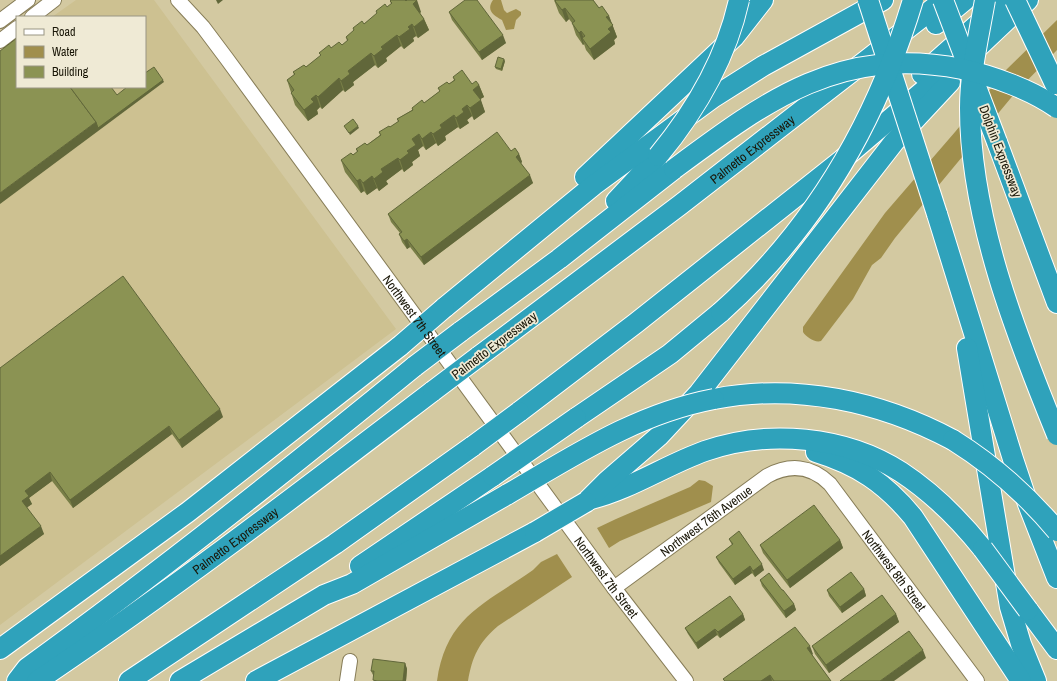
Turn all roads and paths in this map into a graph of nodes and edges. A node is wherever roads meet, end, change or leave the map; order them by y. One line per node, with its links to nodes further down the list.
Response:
1 (28, 0): 17 (street)
2 (54, 0): 16 (street)
3 (178, 0): 18 (street, Northwest 7th Street)
4 (188, 0): 18 (street, Northwest 7th Street)
5 (739, 0): 29 (highway, bridge)
6 (763, 0): 26 (highway)
7 (868, 0): 28 (highway, bridge)
8 (883, 0): 26 (highway)
9 (913, 0): 37 (highway, bridge)
10 (943, 0): 25 (highway, Palmetto Expressway); 27 (highway, Dolphin Expressway, bridge)
11 (964, 0): 25 (highway)
12 (985, 0): 30 (highway, bridge)
13 (1005, 0): 24 (highway)
14 (1015, 0): 22 (highway, bridge)
15 (1028, 0): 21 (highway)
16 (33, 16)
17 (0, 21)
18 (203, 27): 36 (street, Northwest 7th Street)
19 (16, 29): 20 (street)
20 (0, 41)
21 (973, 52): 24 (highway); 33 (highway)
22 (1056, 86)
23 (1057, 108): 29 (highway, bridge)
24 (810, 184): 43 (highway, bridge)
25 (680, 205): 42 (highway, Palmetto Expressway, bridge)
26 (501, 260): 38 (highway, bridge)
27 (1057, 303)
28 (968, 316): 35 (highway); 50 (highway)
29 (460, 332): 41 (highway, bridge)
30 (1057, 435)
31 (739, 443): 33 (highway); 39 (highway, bridge); 49 (highway)
32 (804, 468): 36 (street, Northwest 76th Avenue); 48 (street, Northwest 8th Street)
33 (587, 501): 45 (highway, bridge)
34 (1057, 531): 37 (highway, bridge)
35 (1057, 578)
36 (614, 588): 47 (street, Northwest 7th Street)
37 (324, 595): 44 (highway)
38 (0, 649)
39 (1057, 649)
40 (350, 661): 46 (street)
41 (17, 681)
42 (37, 681)
43 (128, 681)
44 (180, 681)
45 (256, 681)
46 (348, 681)
47 (686, 681)
48 (977, 681)
49 (1020, 681)
50 (1036, 681)

